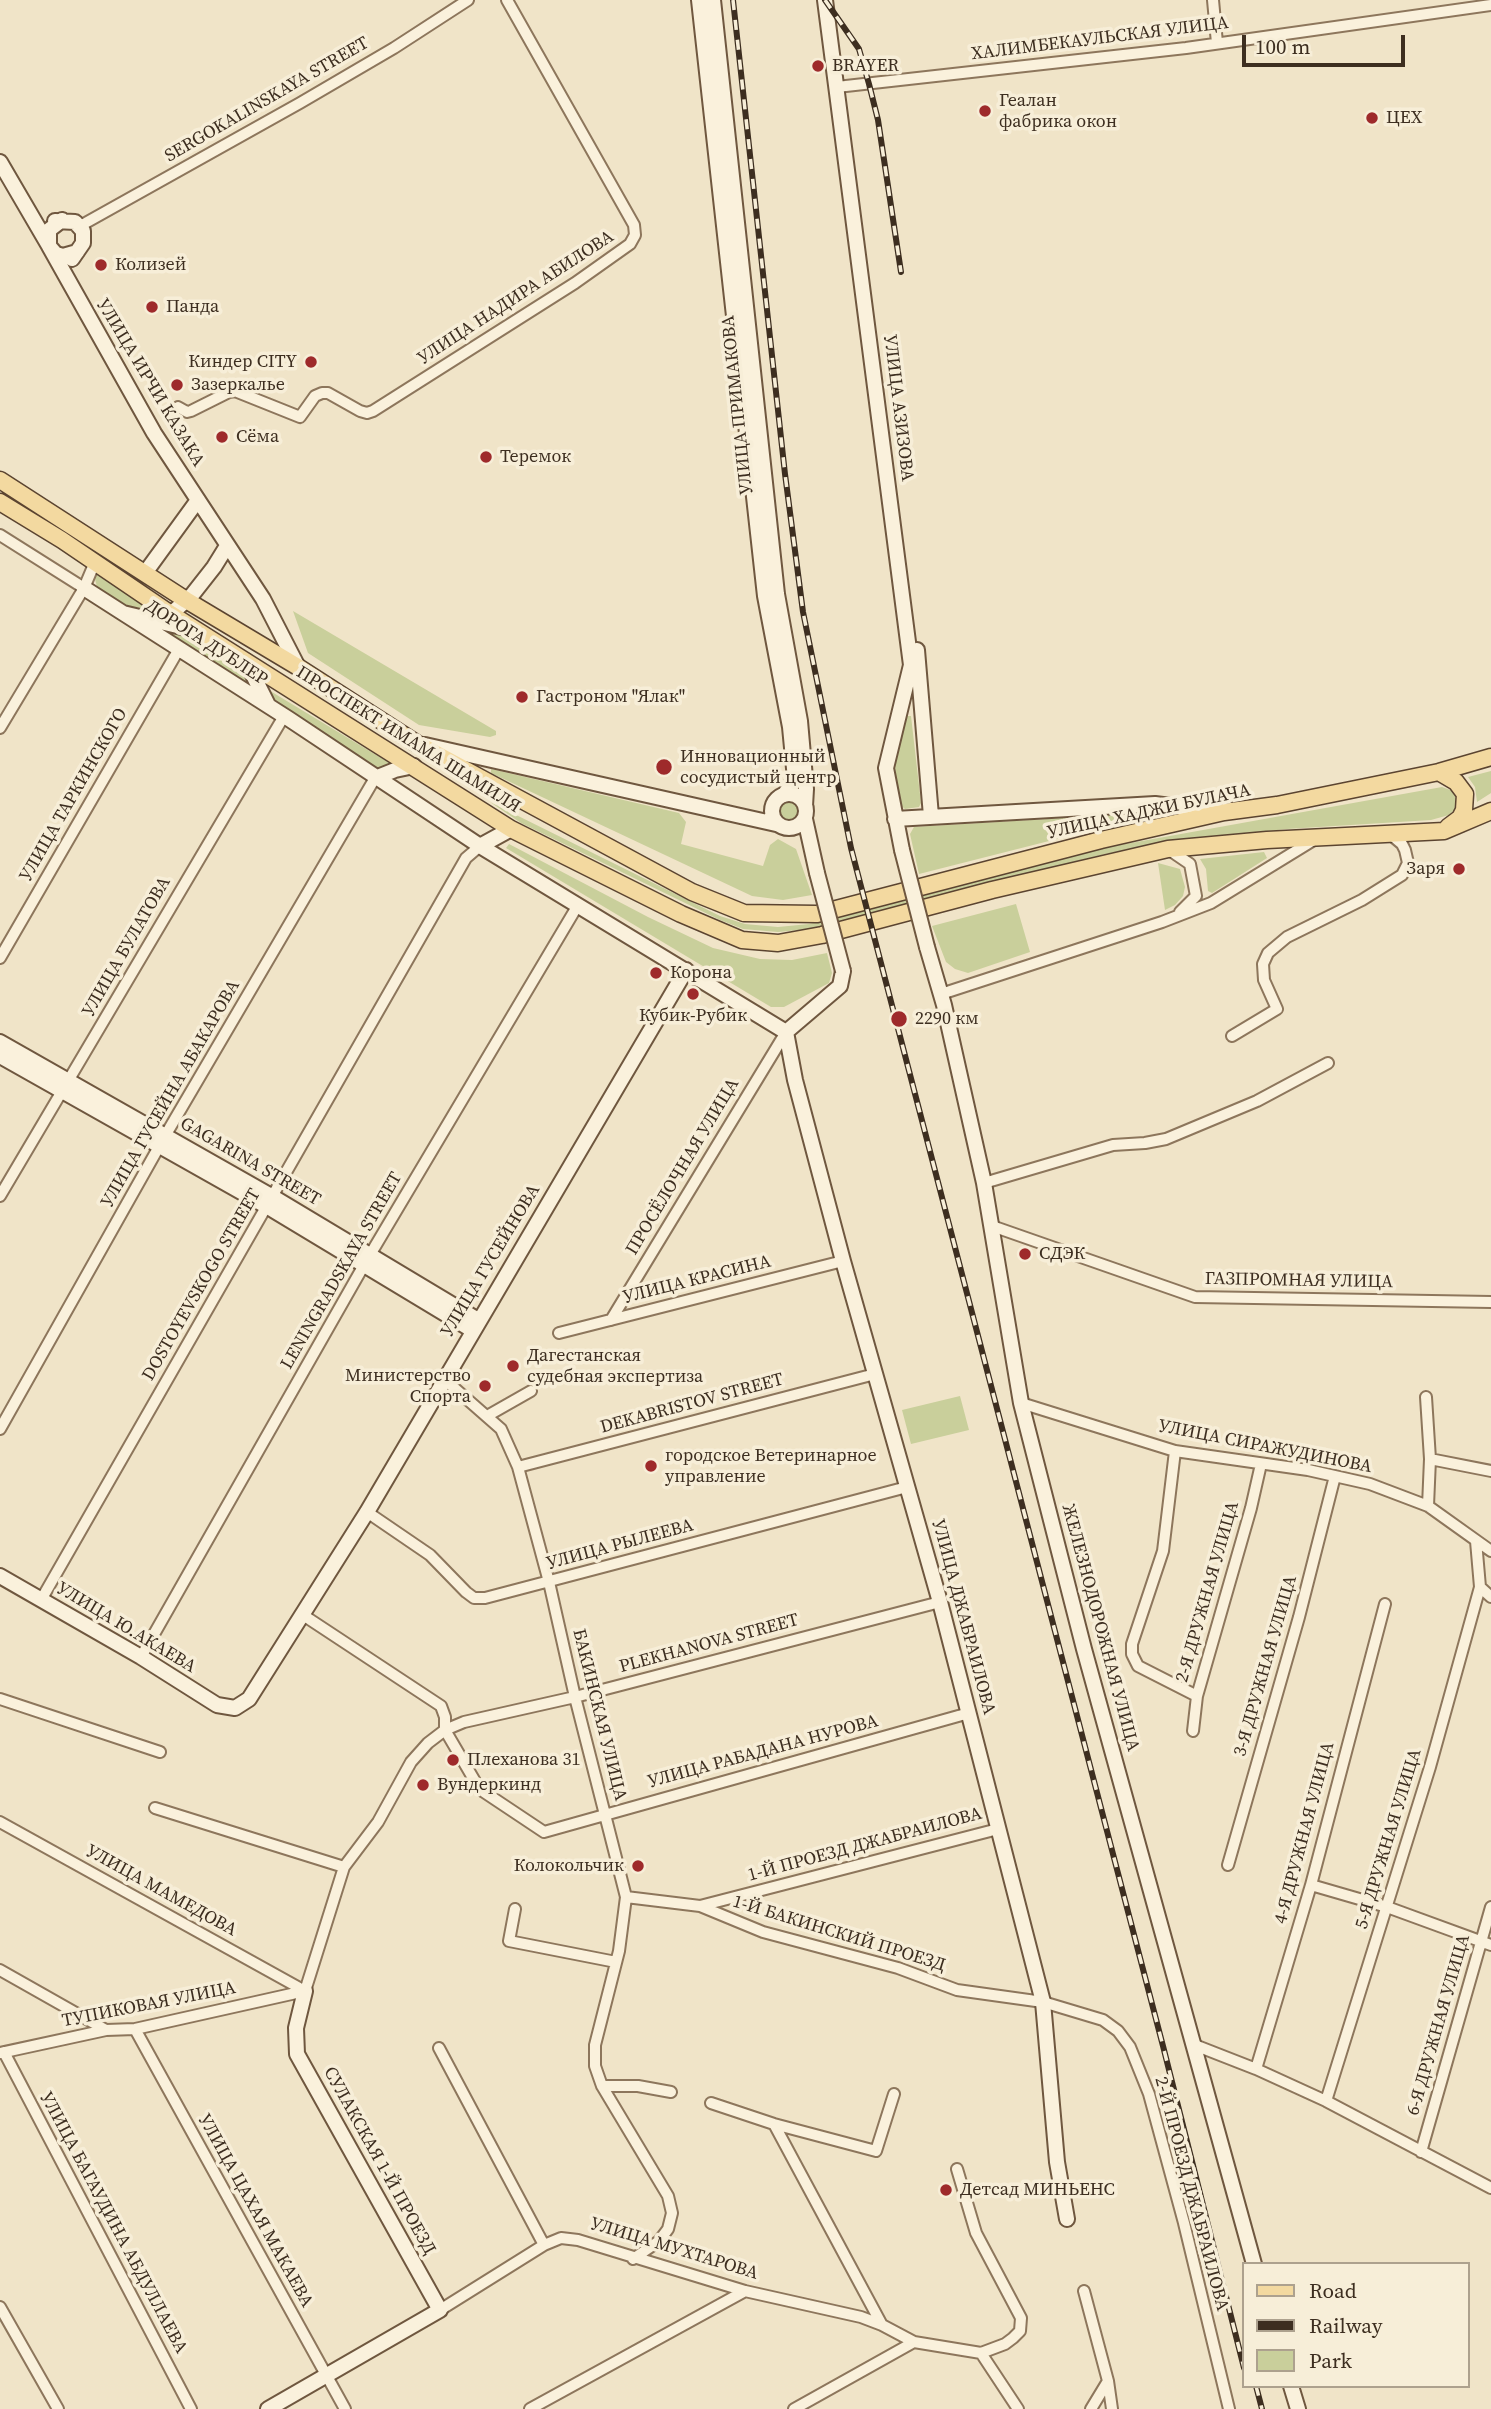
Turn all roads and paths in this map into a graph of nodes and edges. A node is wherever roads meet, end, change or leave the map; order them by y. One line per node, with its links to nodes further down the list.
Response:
1 (468, 0): 14 (street, SERGOKALINSKAYA STREET)
2 (507, 0): 18 (street, УЛИЦА НАДИРА АБИЛОВА)
3 (699, 0): 45 (main road, УЛИЦА ПРИМАКОВА)
4 (713, 0): 49 (main road, УЛИЦА ПРИМАКОВА)
5 (825, 0): 10 (main road, УЛИЦА АЗИЗОВА)
6 (835, 0): 10 (main road, УЛИЦА АЗИЗОВА)
7 (1213, 0): 9 (street)
8 (1491, 5): 9 (street, ХАЛИМБЕКАУЛЬСКАЯ УЛИЦА)
9 (1217, 43): 10 (street, ХАЛИМБЕКАУЛЬСКАЯ УЛИЦА)
10 (841, 86): 33 (main road, УЛИЦА АЗИЗОВА)
11 (0, 162): 12 (main road)
12 (31, 217): 13 (main road); 15 (main road)
13 (62, 220): 14 (main road); 15 (main road)
14 (80, 226): 16 (main road)
15 (49, 246): 16 (main road); 17 (main road, УЛИЦА ИРЧИ КАЗАКА)
16 (77, 253): 17 (main road)
17 (70, 284): 20 (main road, УЛИЦА ИРЧИ КАЗАКА)
18 (178, 407)
19 (0, 480): 25 (main road, ПРОСПЕКТ ИМАМА ШАМИЛЯ)
20 (198, 500): 23 (main road, УЛИЦА ИРЧИ КАЗАКА); 25 (main road)
21 (0, 502): 24 (main road, ПРОСПЕКТ ИМАМА ШАМИЛЯ)
22 (0, 535): 26 (street)
23 (227, 546): 27 (main road); 34 (main road, УЛИЦА ИРЧИ КАЗАКА)
24 (96, 562): 26 (street); 29 (main road, ПРОСПЕКТ ИМАМА ШАМИЛЯ)
25 (145, 573): 27 (main road, ПРОСПЕКТ ИМАМА ШАМИЛЯ)
26 (85, 588): 28 (main road, ДОРОГА ДУБЛЕР); 37 (street)
27 (186, 600): 29 (main road); 34 (main road, ПРОСПЕКТ ИМАМА ШАМИЛЯ)
28 (123, 613): 30 (main road); 31 (main road, ДОРОГА ДУБЛЕР)
29 (172, 614): 30 (main road, ПРОСПЕКТ ИМАМА ШАМИЛЯ)
30 (202, 632): 32 (main road, ПРОСПЕКТ ИМАМА ШАМИЛЯ)
31 (179, 649): 35 (main road, ДОРОГА ДУБЛЕР); 67 (street, УЛИЦА ТАРКИНСКОГО)
32 (246, 661): 35 (main road); 41 (main road, ПРОСПЕКТ ИМАМА ШАМИЛЯ)
33 (915, 665): 52 (main road, УЛИЦА АЗИЗОВА); 53 (main road, УЛИЦА АЗИЗОВА)
34 (298, 667): 38 (main road, ПРОСПЕКТ ИМАМА ШАМИЛЯ)
35 (269, 706): 36 (main road)
36 (284, 716): 44 (main road); 75 (street, УЛИЦА БУЛАТОВА)
37 (0, 729)
38 (416, 743): 39 (main road, ПРОСПЕКТ ИМАМА ШАМИЛЯ); 42 (main road, ПРОСПЕКТ ИМАМА ШАМИЛЯ)
39 (476, 755): 42 (main road); 51 (main road, ПРОСПЕКТ ИМАМА ШАМИЛЯ)
40 (1491, 757): 43 (main road, УЛИЦА ХАДЖИ БУЛАЧА)
41 (414, 766): 44 (main road); 56 (main road, ПРОСПЕКТ ИМАМА ШАМИЛЯ)
42 (465, 770): 64 (main road, ПРОСПЕКТ ИМАМА ШАМИЛЯ)
43 (1440, 772): 50 (main road, УЛИЦА ХАДЖИ БУЛАЧА); 57 (main road)
44 (376, 778): 60 (main road); 76 (street, УЛИЦА ГУСЕЙНА АБАКАРОВА)
45 (784, 795): 47 (main road); 49 (main road)
46 (1155, 804): 50 (main road); 52 (main road); 55 (main road)
47 (772, 808): 51 (main road, ПРОСПЕКТ ИМАМА ШАМИЛЯ); 54 (main road)
48 (1491, 811): 57 (main road)
49 (805, 812): 54 (main road); 62 (main road)
50 (1224, 812): 55 (main road, УЛИЦА ХАДЖИ БУЛАЧА)
51 (737, 816): 54 (main road, ПРОСПЕКТ ИМАМА ШАМИЛЯ)
52 (931, 816): 53 (main road)
53 (895, 819): 66 (main road, УЛИЦА АЗИЗОВА, bridge)
54 (781, 826): 62 (main road)
55 (1161, 826): 64 (main road, УЛИЦА ХАДЖИ БУЛАЧА)
56 (511, 829): 60 (main road); 61 (main road, ПРОСПЕКТ ИМАМА ШАМИЛЯ)
57 (1444, 831): 58 (main road)
58 (1390, 834): 59 (main road); 71 (street)
59 (1319, 837): 61 (main road); 65 (street)
60 (480, 846): 63 (main road); 79 (street, DOSTOYEVSKOGO STREET)
61 (1168, 849): 65 (street)
62 (812, 854): 70 (main road, bridge)
63 (578, 905): 68 (main road); 81 (street, LENINGRADSKAYA STREET)
64 (817, 914)
65 (1162, 922): 69 (street)
66 (927, 947): 69 (main road, ЖЕЛЕЗНОДОРОЖНАЯ УЛИЦА)
67 (0, 958)
68 (686, 970): 70 (main road); 85 (main road, УЛИЦА ГУСЕЙНОВА)
69 (941, 994): 77 (main road, ЖЕЛЕЗНОДОРОЖНАЯ УЛИЦА)
70 (786, 1032): 82 (main road, УЛИЦА ДЖАБРАИЛОВА); 84 (street, ПРОСЁЛОЧНАЯ УЛИЦА)
71 (1232, 1036)
72 (0, 1042): 75 (main road, GAGARINA STREET)
73 (0, 1056): 75 (main road, GAGARINA STREET)
74 (1328, 1063): 77 (street)
75 (65, 1086): 76 (main road, GAGARINA STREET); 78 (street, УЛИЦА БУЛАТОВА)
76 (163, 1141): 79 (main road, GAGARINA STREET); 93 (street, УЛИЦА ГУСЕЙНА АБАКАРОВА)
77 (984, 1183): 80 (main road, ЖЕЛЕЗНОДОРОЖНАЯ УЛИЦА)
78 (0, 1196)
79 (269, 1202): 81 (main road, GAGARINA STREET); 109 (street, DOSTOYEVSKOGO STREET)
80 (992, 1226): 83 (street, ГАЗПРОМНАЯ УЛИЦА); 91 (main road, ЖЕЛЕЗНОДОРОЖНАЯ УЛИЦА)
81 (368, 1260): 85 (main road, GAGARINA STREET); 113 (street, LENINGRADSKAYA STREET)
82 (843, 1261): 84 (street, УЛИЦА КРАСИНА); 87 (main road, УЛИЦА ДЖАБРАИЛОВА)
83 (1491, 1303)
84 (611, 1320): 86 (street, УЛИЦА КРАСИНА)
85 (475, 1325): 88 (main road, УЛИЦА ГУСЕЙНОВА)
86 (559, 1333)
87 (875, 1374): 97 (street, DEKABRISTOV STREET); 100 (main road, УЛИЦА ДЖАБРАИЛОВА)
88 (444, 1379): 92 (street, БАКИНСКАЯ УЛИЦА); 102 (main road, УЛИЦА ГУСЕЙНОВА)
89 (531, 1391): 92 (street)
90 (1426, 1396): 95 (street)
91 (1021, 1403): 94 (street, УЛИЦА СИРАЖУДИНОВА); 143 (main road, ЖЕЛЕЗНОДОРОЖНАЯ УЛИЦА)
92 (487, 1416): 97 (street, БАКИНСКАЯ УЛИЦА)
93 (0, 1429)
94 (1175, 1451): 96 (street, УЛИЦА СИРАЖУДИНОВА); 114 (street)
95 (1430, 1459): 98 (street); 101 (street)
96 (1261, 1464): 99 (street, УЛИЦА СИРАЖУДИНОВА); 114 (street, 2-Я ДРУЖНАЯ УЛИЦА)
97 (518, 1467): 106 (street, БАКИНСКАЯ УЛИЦА)
98 (1491, 1471)
99 (1335, 1476): 101 (street, УЛИЦА СИРАЖУДИНОВА); 126 (street, 3-Я ДРУЖНАЯ УЛИЦА)
100 (907, 1487): 106 (street, УЛИЦА РЫЛЕЕВА); 110 (main road, УЛИЦА ДЖАБРАИЛОВА)
101 (1428, 1506): 103 (street, УЛИЦА СИРАЖУДИНОВА)
102 (367, 1513): 106 (street, УЛИЦА РЫЛЕЕВА); 112 (main road, УЛИЦА ГУСЕЙНОВА)
103 (1476, 1541): 104 (street, УЛИЦА СИРАЖУДИНОВА); 107 (street)
104 (1491, 1551)
105 (0, 1576): 109 (main road, УЛИЦА Ю.АКАЕВА)
106 (549, 1582): 115 (street, БАКИНСКАЯ УЛИЦА)
107 (1480, 1587): 108 (street); 131 (street, 5-Я ДРУЖНАЯ УЛИЦА)
108 (1491, 1597)
109 (41, 1600): 113 (main road, УЛИЦА Ю.АКАЕВА)
110 (940, 1602): 115 (street, PLEKHANOVA STREET); 118 (main road, УЛИЦА ДЖАБРАИЛОВА)
111 (1384, 1604): 128 (street, 4-Я ДРУЖНАЯ УЛИЦА)
112 (303, 1615): 117 (main road, УЛИЦА ГУСЕЙНОВА); 119 (street)
113 (141, 1657): 117 (main road, УЛИЦА Ю.АКАЕВА)
114 (1197, 1696): 120 (street, 2-Я ДРУЖНАЯ УЛИЦА)
115 (575, 1698): 119 (street, PLEKHANOVA STREET); 123 (street, БАКИНСКАЯ УЛИЦА)
116 (0, 1699): 121 (street)
117 (235, 1708)
118 (969, 1713): 123 (street, УЛИЦА РАБАДАНА НУРОВА); 125 (main road, УЛИЦА ДЖАБРАИЛОВА)
119 (445, 1730): 123 (street, УЛИЦА РАБАДАНА НУРОВА); 127 (street, PLEKHANOVA STREET)
120 (1193, 1731)
121 (160, 1752)
122 (155, 1808): 127 (street)
123 (605, 1814): 129 (street, БАКИНСКАЯ УЛИЦА)
124 (0, 1822): 137 (street, УЛИЦА МАМЕДОВА)
125 (998, 1829): 130 (street, 1-Й ПРОЕЗД ДЖАБРАИЛОВА); 138 (main road, УЛИЦА ДЖАБРАИЛОВА)
126 (1228, 1865)
127 (344, 1867): 137 (street, PLEKHANOVA STREET)
128 (1311, 1885): 131 (street); 146 (street, 4-Я ДРУЖНАЯ УЛИЦА)
129 (626, 1897): 130 (street, 1-Й БАКИНСКИЙ ПРОЕЗД); 135 (street, БАКИНСКАЯ УЛИЦА)
130 (700, 1906): 138 (street, 1-Й БАКИНСКИЙ ПРОЕЗД)
131 (1387, 1907): 134 (street); 150 (street, 5-Я ДРУЖНАЯ УЛИЦА)
132 (1491, 1907): 134 (street, 6-Я ДРУЖНАЯ УЛИЦА)
133 (515, 1909): 135 (street)
134 (1486, 1943): 153 (street, 6-Я ДРУЖНАЯ УЛИЦА)
135 (616, 1962): 147 (street, БАКИНСКАЯ УЛИЦА)
136 (0, 1970): 139 (street)
137 (305, 1990): 140 (street, ТУПИКОВАЯ УЛИЦА); 163 (main road, СУЛАКСКАЯ 1-Й ПРОЕЗД)
138 (1043, 2002): 156 (main road, УЛИЦА ДЖАБРАИЛОВА); 179 (street, 2-Й ПРОЕЗД ДЖАБРАИЛОВА)
139 (81, 2016): 141 (street); 142 (street)
140 (135, 2029): 141 (street, ТУПИКОВАЯ УЛИЦА); 167 (street, УЛИЦА ЦАХАЯ МАКАЕВА)
141 (106, 2030): 142 (street, ТУПИКОВАЯ УЛИЦА)
142 (75, 2037): 145 (street, ТУПИКОВАЯ УЛИЦА)
143 (1192, 2045): 146 (street); 159 (main road, ЖЕЛЕЗНОДОРОЖНАЯ УЛИЦА)
144 (439, 2048): 157 (street)
145 (2, 2053): 171 (street, УЛИЦА БАГАУДИНА АБДУЛЛАЕВА)
146 (1256, 2069): 150 (street)
147 (602, 2086): 148 (street); 158 (street, БАКИНСКАЯ УЛИЦА)
148 (671, 2092)
149 (894, 2094): 152 (street)
150 (1326, 2101): 153 (street)
151 (710, 2103): 152 (street)
152 (774, 2124): 164 (street)
153 (1421, 2152): 155 (street)
154 (957, 2169): 166 (street)
155 (1491, 2188)
156 (1067, 2219)
157 (544, 2245): 158 (street, УЛИЦА МУХТАРОВА); 163 (street, УЛИЦА МУХТАРОВА)
158 (633, 2259): 160 (street, УЛИЦА МУХТАРОВА)
159 (1253, 2262)
160 (745, 2291): 164 (street, УЛИЦА МУХТАРОВА); 174 (street)
161 (1084, 2291): 168 (street)
162 (0, 2307): 170 (street)
163 (440, 2310): 167 (main road, УЛИЦА МУХТАРОВА)
164 (883, 2325): 165 (street, УЛИЦА МУХТАРОВА)
165 (914, 2342): 166 (street, УЛИЦА МУХТАРОВА); 175 (street)
166 (981, 2353): 176 (street)
167 (327, 2377): 172 (main road, УЛИЦА МУХТАРОВА); 173 (street, УЛИЦА ЦАХАЯ МАКАЕВА)
168 (1108, 2381): 177 (street); 178 (street)
169 (1292, 2388): 180 (main road)
170 (58, 2409)
171 (191, 2409)
172 (268, 2409)
173 (345, 2409)
174 (530, 2409)
175 (794, 2409)
176 (1017, 2409)
177 (1091, 2409)
178 (1112, 2409)
179 (1229, 2409)
180 (1298, 2409)

